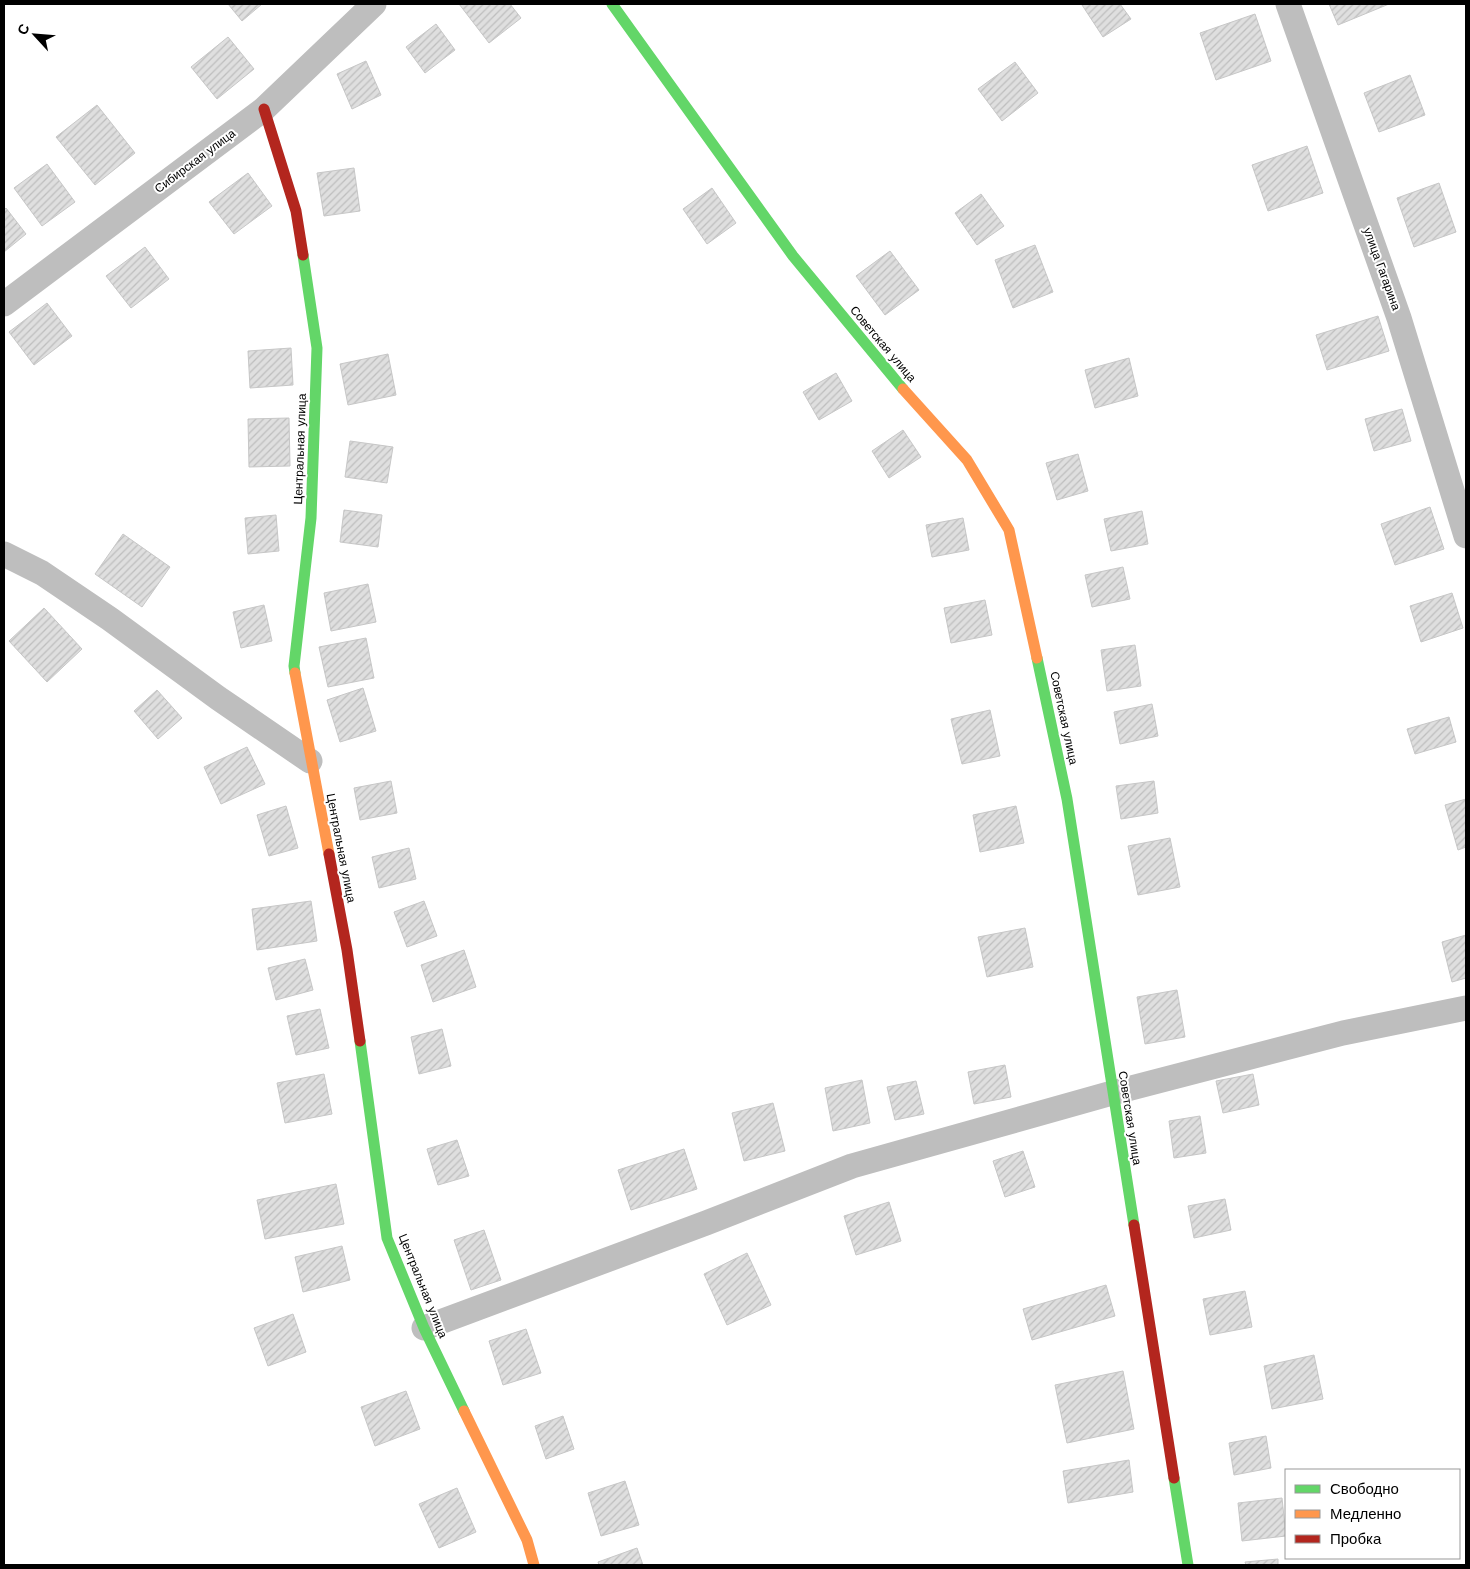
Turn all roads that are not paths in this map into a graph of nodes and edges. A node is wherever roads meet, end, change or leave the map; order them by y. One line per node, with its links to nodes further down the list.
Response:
1 (374, 4): 4 (street, Сибирская улица)
2 (612, 4): 10 (street, Советская улица)
3 (1288, 4): 6 (street, улица Гагарина)
4 (264, 109): 5 (street, Сибирская улица); 8 (street, Центральная улица)
5 (4, 304)
6 (1466, 536)
7 (4, 554): 8 (street)
8 (310, 761): 11 (street, Центральная улица)
9 (1466, 1008): 10 (street)
10 (1112, 1093): 11 (street); 13 (street, Советская улица)
11 (424, 1328): 12 (street, Центральная улица)
12 (534, 1565)
13 (1188, 1565)

